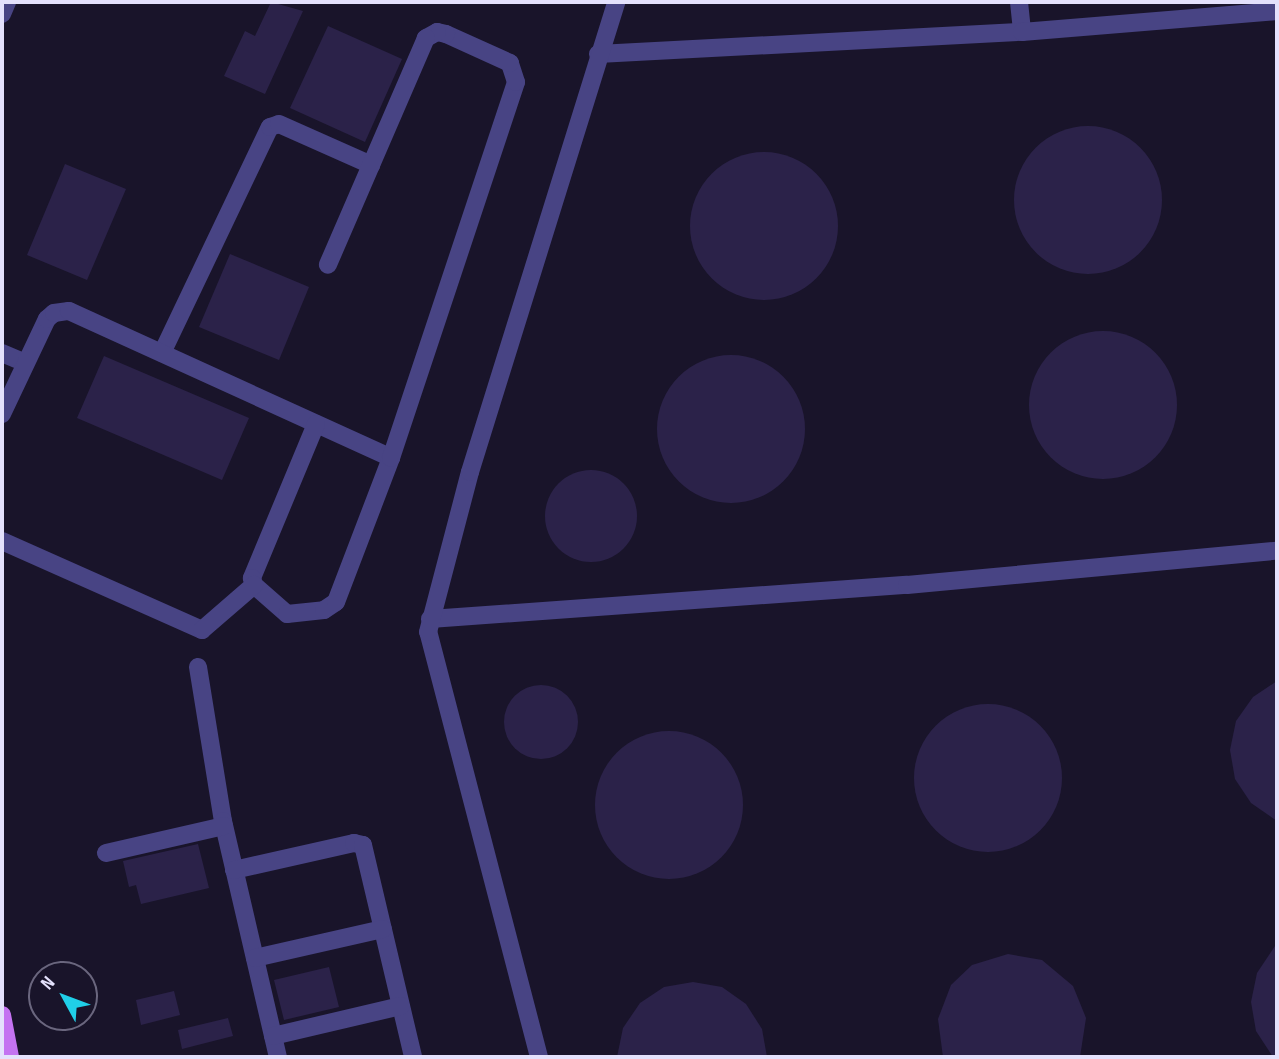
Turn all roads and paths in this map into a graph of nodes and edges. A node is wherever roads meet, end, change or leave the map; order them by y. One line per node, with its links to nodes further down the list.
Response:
1 (7, 2): 5 (street)
2 (616, 2): 7 (street)
3 (1019, 2): 6 (street)
4 (1277, 11): 6 (street)
5 (2, 14)
6 (1022, 32): 7 (street)
7 (598, 54): 19 (street)
8 (371, 165): 9 (street); 11 (street); 15 (street)
9 (328, 265)
10 (2, 353): 12 (street)
11 (162, 353): 12 (street); 14 (street)
12 (24, 363): 13 (street)
13 (2, 414)
14 (316, 424): 15 (street); 18 (street)
15 (391, 458): 18 (street)
16 (2, 541): 18 (street)
17 (1277, 551): 19 (street)
18 (254, 585)
19 (430, 619): 32 (street)
20 (198, 667): 21 (street)
21 (224, 827): 22 (street); 23 (street)
22 (106, 853)
23 (234, 870): 24 (street); 25 (street)
24 (383, 929): 25 (street); 26 (street)
25 (255, 958): 28 (street)
26 (401, 1006): 28 (street); 31 (street)
27 (2, 1015): 29 (main road)
28 (273, 1036): 30 (street)
29 (10, 1057)
30 (278, 1057)
31 (413, 1057)
32 (539, 1057)

